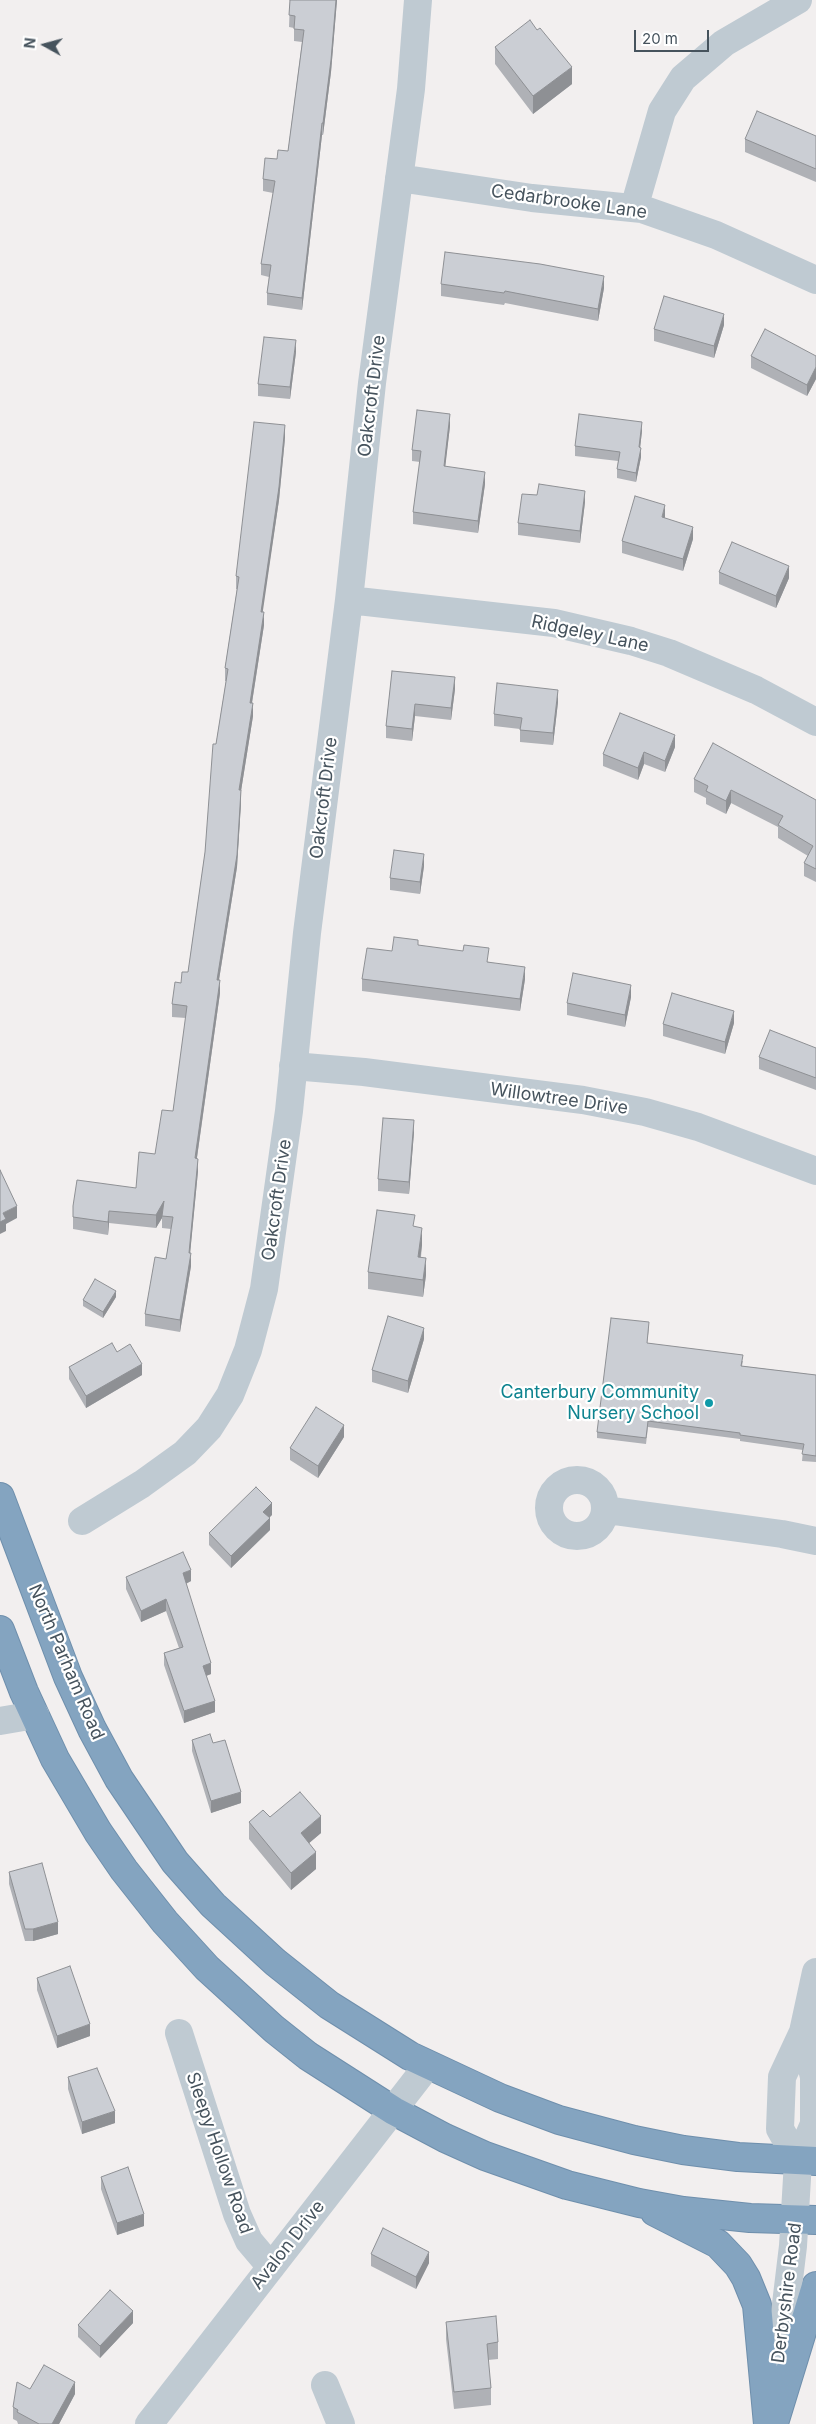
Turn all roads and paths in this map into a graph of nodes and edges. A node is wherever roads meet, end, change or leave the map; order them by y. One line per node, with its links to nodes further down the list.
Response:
1 (418, 0): 3 (street, Oakcroft Drive)
2 (798, 0): 4 (street)
3 (399, 178): 4 (street, Cedarbrooke Lane); 6 (street, Oakcroft Drive)
4 (634, 208): 5 (street, Cedarbrooke Lane)
5 (816, 280)
6 (349, 600): 7 (street, Ridgeley Lane); 8 (street, Oakcroft Drive)
7 (816, 722)
8 (293, 1066): 9 (street, Willowtree Drive); 12 (street, Oakcroft Drive)
9 (816, 1171)
10 (0, 1497): 13 (highway, North Parham Road)
11 (606, 1510): 14 (street)
12 (82, 1521)
13 (6, 1532): 20 (highway, North Parham Road)
14 (816, 1541)
15 (0, 1630): 16 (highway)
16 (35, 1715): 17 (street); 21 (highway)
17 (0, 1721)
18 (816, 1972): 22 (street)
19 (179, 2033): 25 (street, Sleepy Hollow Road)
20 (428, 2065): 21 (street, Avalon Drive); 22 (highway, North Parham Road)
21 (394, 2111): 23 (highway); 25 (street, Avalon Drive)
22 (807, 2161): 24 (street, Derbyshire Road)
23 (639, 2203): 24 (highway); 30 (highway)
24 (806, 2220): 30 (street, Derbyshire Road)
25 (271, 2266): 28 (street, Avalon Drive)
26 (816, 2286): 30 (highway)
27 (325, 2385): 29 (street)
28 (149, 2424)
29 (341, 2424)
30 (771, 2424)

